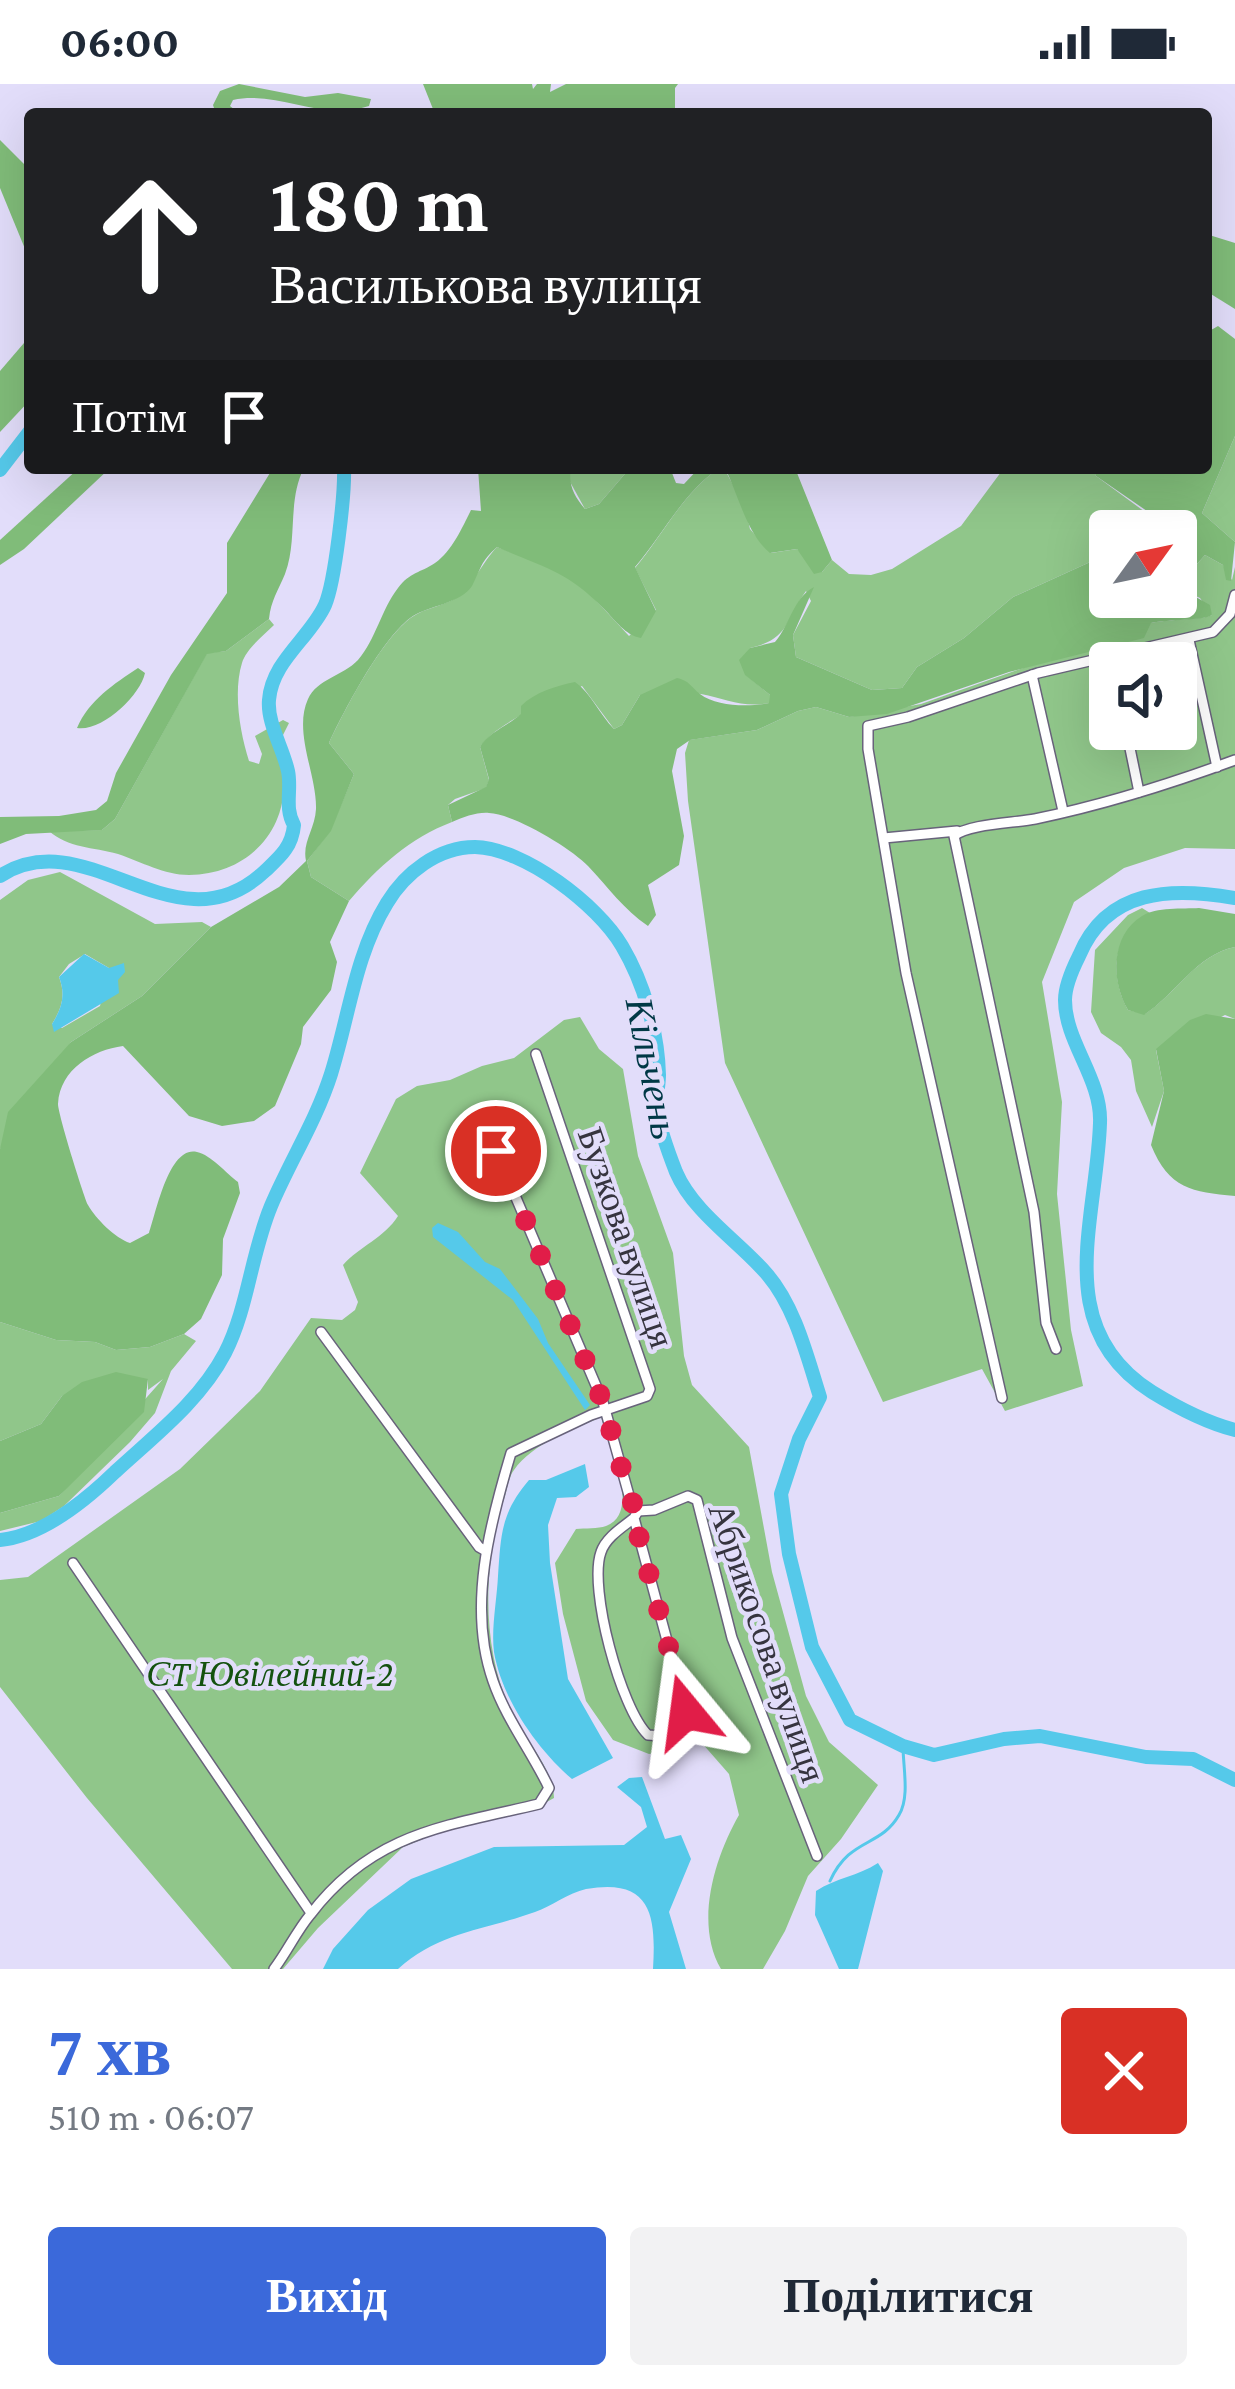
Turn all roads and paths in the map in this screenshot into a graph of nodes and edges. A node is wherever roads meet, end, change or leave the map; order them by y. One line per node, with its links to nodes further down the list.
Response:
1 (1235, 595): 2 (street)
2 (1189, 640): 3 (street); 8 (street)
3 (1166, 642)
4 (1089, 663): 5 (street)
5 (1032, 675): 10 (street); 12 (street)
6 (1130, 750): 9 (street)
7 (1235, 760): 8 (street)
8 (1217, 767): 9 (street)
9 (1139, 792): 10 (street)
10 (1063, 811): 11 (street)
11 (957, 831): 12 (street); 16 (street)
12 (884, 838): 17 (street)
13 (536, 1054): 18 (street, Бузкова вулиця)
14 (479, 1111): 18 (street)
15 (321, 1332): 20 (street)
16 (1056, 1349)
17 (1002, 1398)
18 (605, 1411): 19 (street); 20 (street)
19 (636, 1514): 19 (street); 22 (street, Абрикосова вулиця)
20 (486, 1550): 23 (street)
21 (73, 1563): 23 (street)
22 (817, 1856)
23 (311, 1912): 24 (street)
24 (274, 1969)

